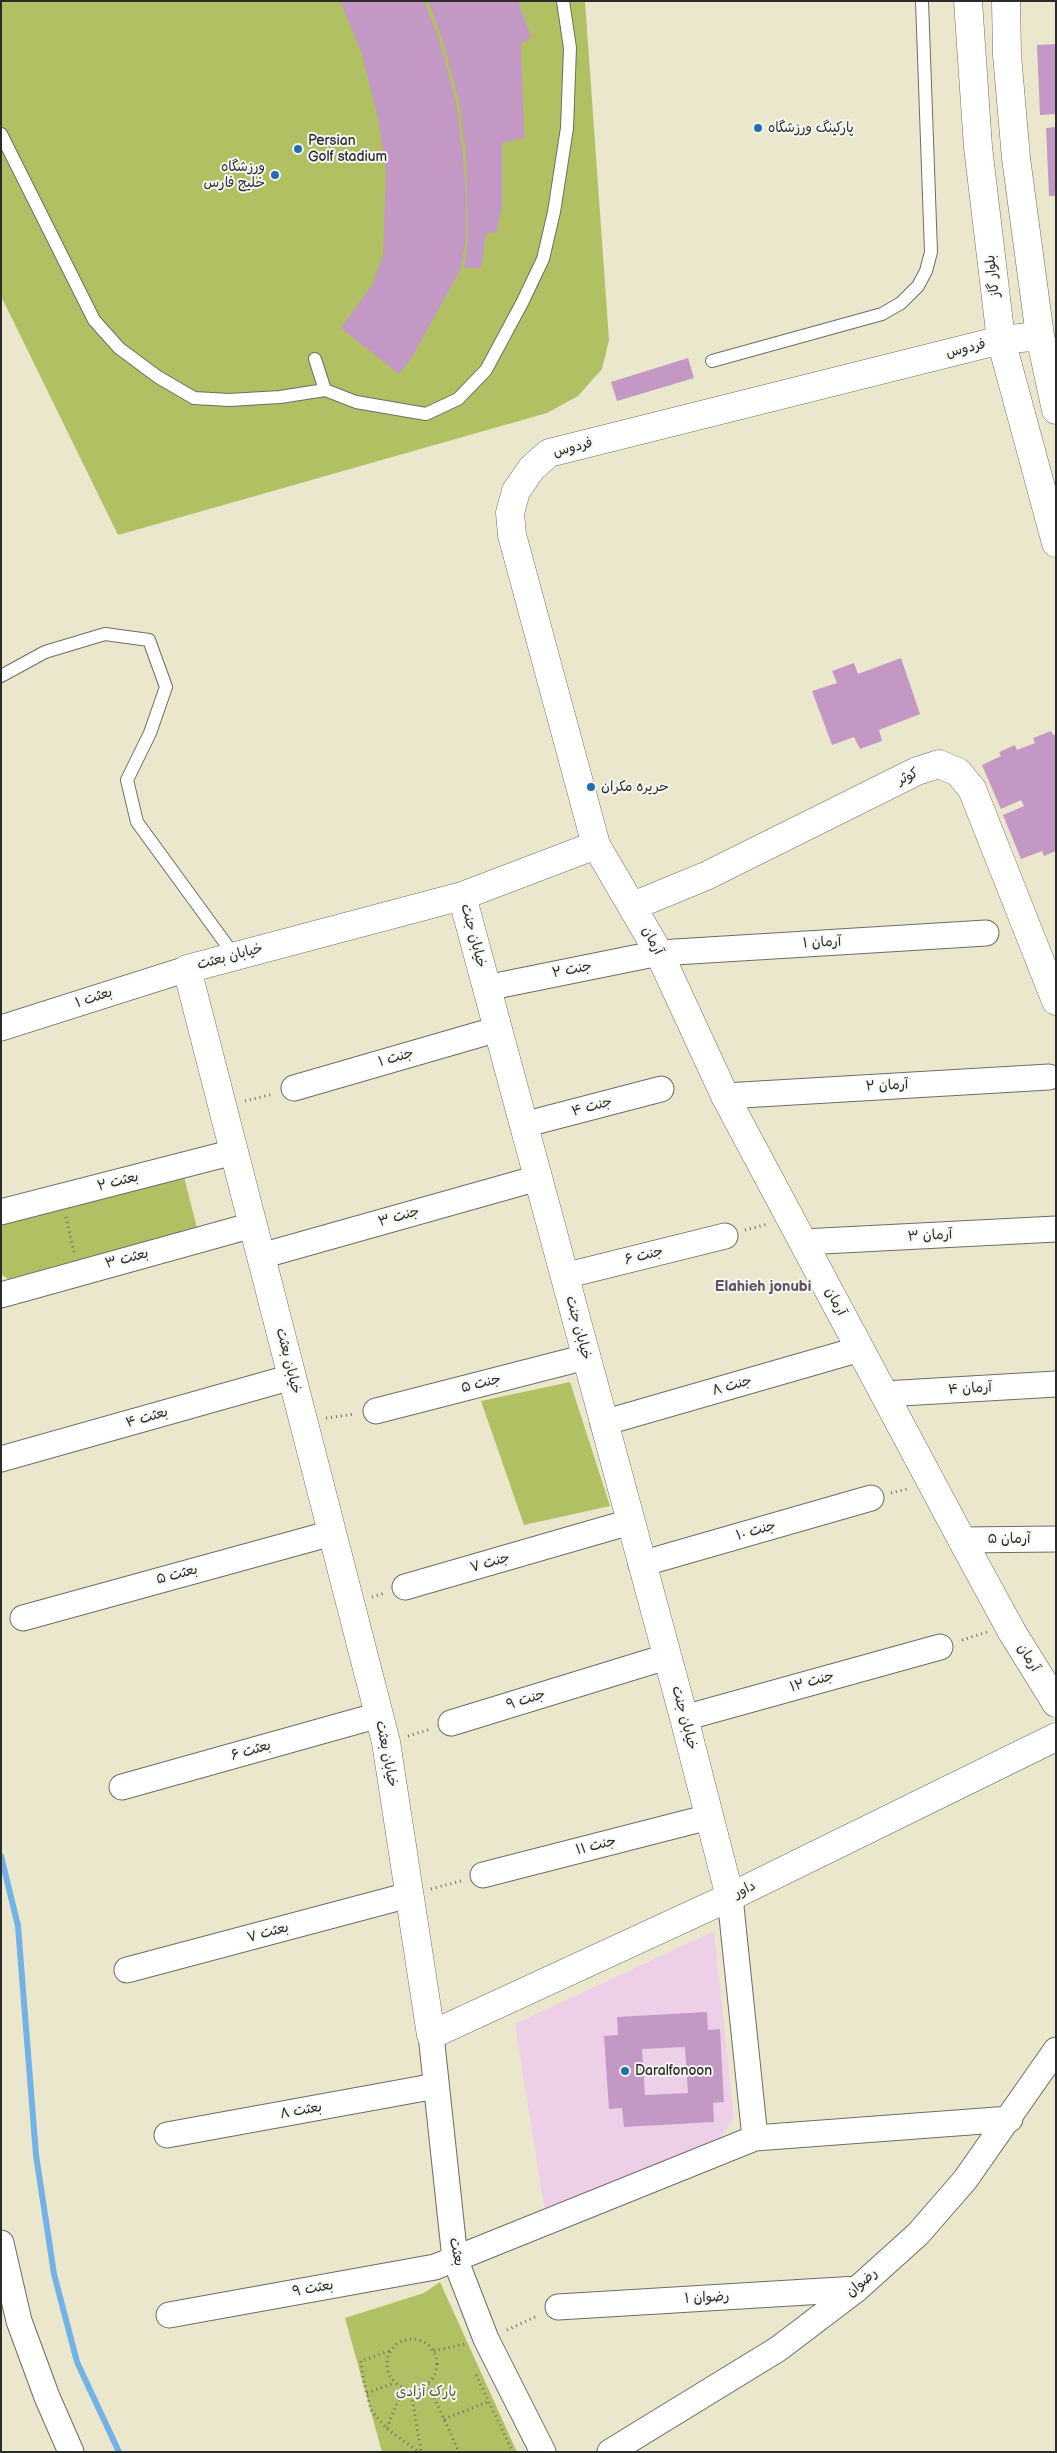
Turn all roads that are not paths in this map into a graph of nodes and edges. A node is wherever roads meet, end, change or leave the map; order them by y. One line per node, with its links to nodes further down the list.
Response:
1 (563, 1): 10 (lane)
2 (922, 1): 9 (lane)
3 (968, 1): 7 (street, بلوار گاز)
4 (1006, 1): 6 (street)
5 (1, 134): 10 (lane)
6 (1040, 336): 7 (street, فردوس); 11 (street)
7 (1001, 340): 12 (street, بلوار گاز); 14 (street, فردوس)
8 (315, 359): 10 (lane)
9 (712, 361)
10 (325, 390)
11 (1056, 410)
12 (1056, 544)
13 (1, 676): 19 (lane)
14 (596, 844): 15 (street, خیابان جنت); 16 (street, آرمان)
15 (462, 896): 19 (street, خیابان بعثت); 21 (street, خیابان جنت)
16 (633, 906): 18 (street, آرمان); 22 (street, کوثر)
17 (986, 934): 18 (street, آرمان ۱)
18 (658, 953): 21 (street, جنت ۲); 28 (street, آرمان)
19 (234, 955): 20 (street, خیابان بعثت)
20 (187, 969): 23 (street, بعثت ۱); 30 (street, خیابان بعثت)
21 (486, 988): 24 (street, خیابان جنت)
22 (1056, 1001)
23 (1, 1028)
24 (498, 1029): 26 (street, جنت ۱); 29 (street, خیابان جنت)
25 (1049, 1077): 28 (street, آرمان ۲)
26 (294, 1088)
27 (661, 1089): 29 (street, جنت ۴)
28 (725, 1096): 36 (street, آرمان)
29 (523, 1125): 31 (street, خیابان جنت)
30 (234, 1152): 32 (street, بعثت ۲); 33 (street, خیابان بعثت)
31 (538, 1178): 37 (street, جنت ۳); 38 (street, خیابان جنت)
32 (1, 1212)
33 (253, 1225): 37 (street, خیابان بعثت); 39 (street, بعثت ۳)
34 (1056, 1230): 36 (street, آرمان ۳)
35 (725, 1236): 38 (street, جنت ۶)
36 (803, 1242): 40 (street, آرمان)
37 (261, 1256): 42 (street, خیابان بعثت)
38 (564, 1276): 41 (street, خیابان جنت)
39 (1, 1295)
40 (860, 1349): 44 (street, آرمان); 46 (street, جنت ۸)
41 (586, 1357): 45 (street, جنت ۵); 46 (street, خیابان جنت)
42 (292, 1377): 47 (street, بعثت ۴); 50 (street, خیابان بعثت)
43 (1056, 1384): 44 (street, آرمان ۴)
44 (884, 1394): 52 (street, آرمان)
45 (376, 1411)
46 (603, 1422): 49 (street, خیابان جنت)
47 (1, 1459)
48 (871, 1498): 53 (street, جنت ۱۰)
49 (630, 1522): 53 (street, خیابان جنت); 54 (street, جنت ۷)
50 (332, 1533): 55 (street, بعثت ۵); 59 (street, خیابان بعثت)
51 (1056, 1539): 52 (street, آرمان ۵)
52 (962, 1540): 58 (street, آرمان)
53 (641, 1564): 57 (street, خیابان جنت)
54 (405, 1587)
55 (23, 1618)
56 (940, 1647): 60 (street, جنت ۱۲)
57 (666, 1657): 60 (street, خیابان جنت); 61 (street, جنت ۹)
58 (1056, 1703)
59 (379, 1715): 63 (street, بعثت ۶); 66 (street, خیابان بعثت)
60 (684, 1718): 64 (street, خیابان جنت)
61 (451, 1723)
62 (1056, 1737): 67 (street, داور)
63 (122, 1787)
64 (710, 1817): 65 (street, جنت ۱۱); 67 (street, خیابان جنت)
65 (484, 1875)
66 (409, 1896): 68 (street, بعثت ۷); 69 (street, خیابان بعثت)
67 (730, 1898): 69 (street, داور); 74 (street)
68 (127, 1970)
69 (431, 2035): 71 (street, بعثت)
70 (1056, 2050): 72 (street, رضوان)
71 (436, 2086): 73 (street, بعثت ۸); 76 (street, بعثت)
72 (1010, 2119): 74 (street, بعثت ۹); 77 (street, رضوان)
73 (167, 2135)
74 (755, 2138): 76 (street, بعثت ۹)
75 (2, 2254): 80 (street)
76 (455, 2259): 79 (street, بعثت ۹); 81 (street, بعثت)
77 (857, 2289): 78 (street, رضوان ۱); 82 (street, رضوان)
78 (558, 2307)
79 (169, 2315)
80 (71, 2452)
81 (543, 2452)
82 (610, 2452)

